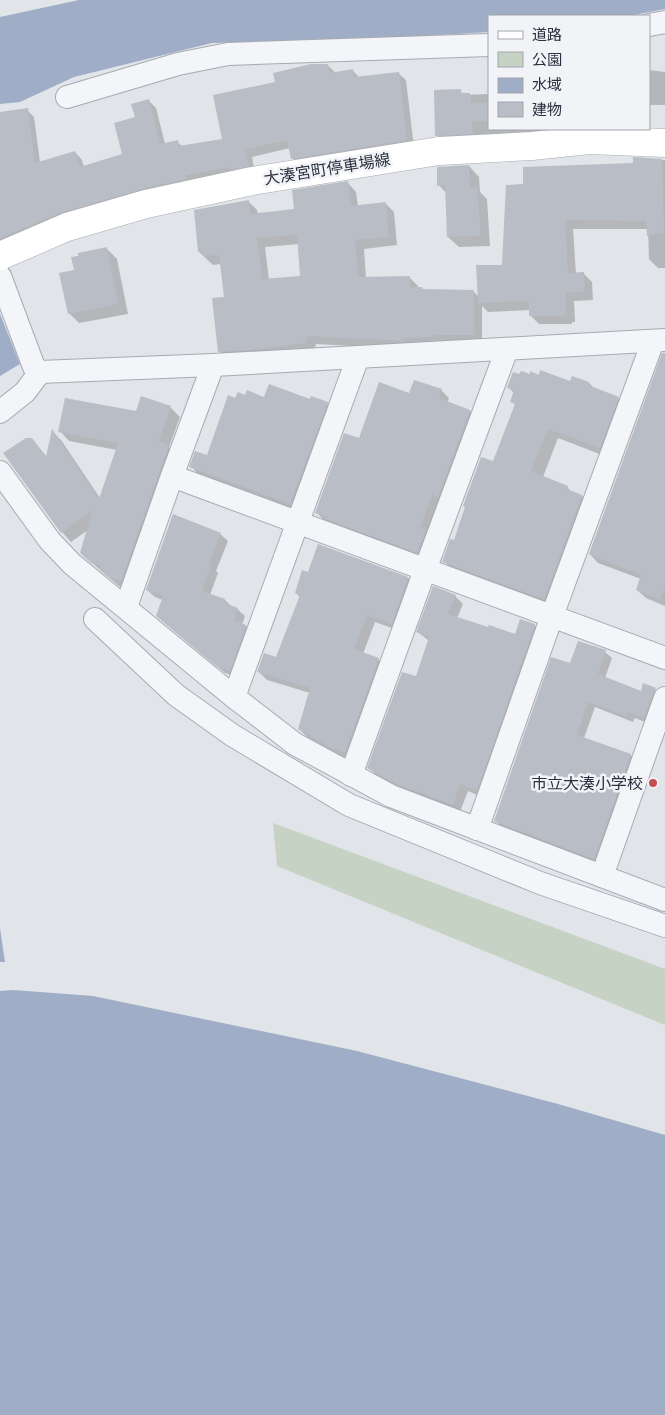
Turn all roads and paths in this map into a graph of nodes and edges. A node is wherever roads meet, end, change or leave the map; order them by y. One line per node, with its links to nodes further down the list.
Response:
1 (665, 22): 2 (street)
2 (650, 25)
3 (488, 45): 4 (street)
4 (67, 98)
5 (665, 143): 6 (main road, 大湊宮町停車場線)
6 (0, 256)
7 (0, 276): 12 (street)
8 (659, 340): 9 (street); 19 (street)
9 (507, 349): 10 (street); 17 (street)
10 (358, 357): 11 (street); 16 (street)
11 (214, 365): 12 (street); 15 (street)
12 (40, 372): 13 (street)
13 (0, 412)
14 (0, 472): 18 (street)
15 (172, 476): 16 (street); 18 (street)
16 (297, 523): 17 (street); 22 (street)
17 (424, 570): 19 (street); 24 (street)
18 (126, 607): 22 (street)
19 (552, 616): 21 (street); 25 (street)
20 (95, 619): 28 (street)
21 (665, 658)
22 (234, 697): 24 (street)
23 (665, 698): 26 (street)
24 (351, 775): 25 (street)
25 (477, 829): 26 (street)
26 (602, 876): 27 (street)
27 (665, 900)
28 (665, 926)

